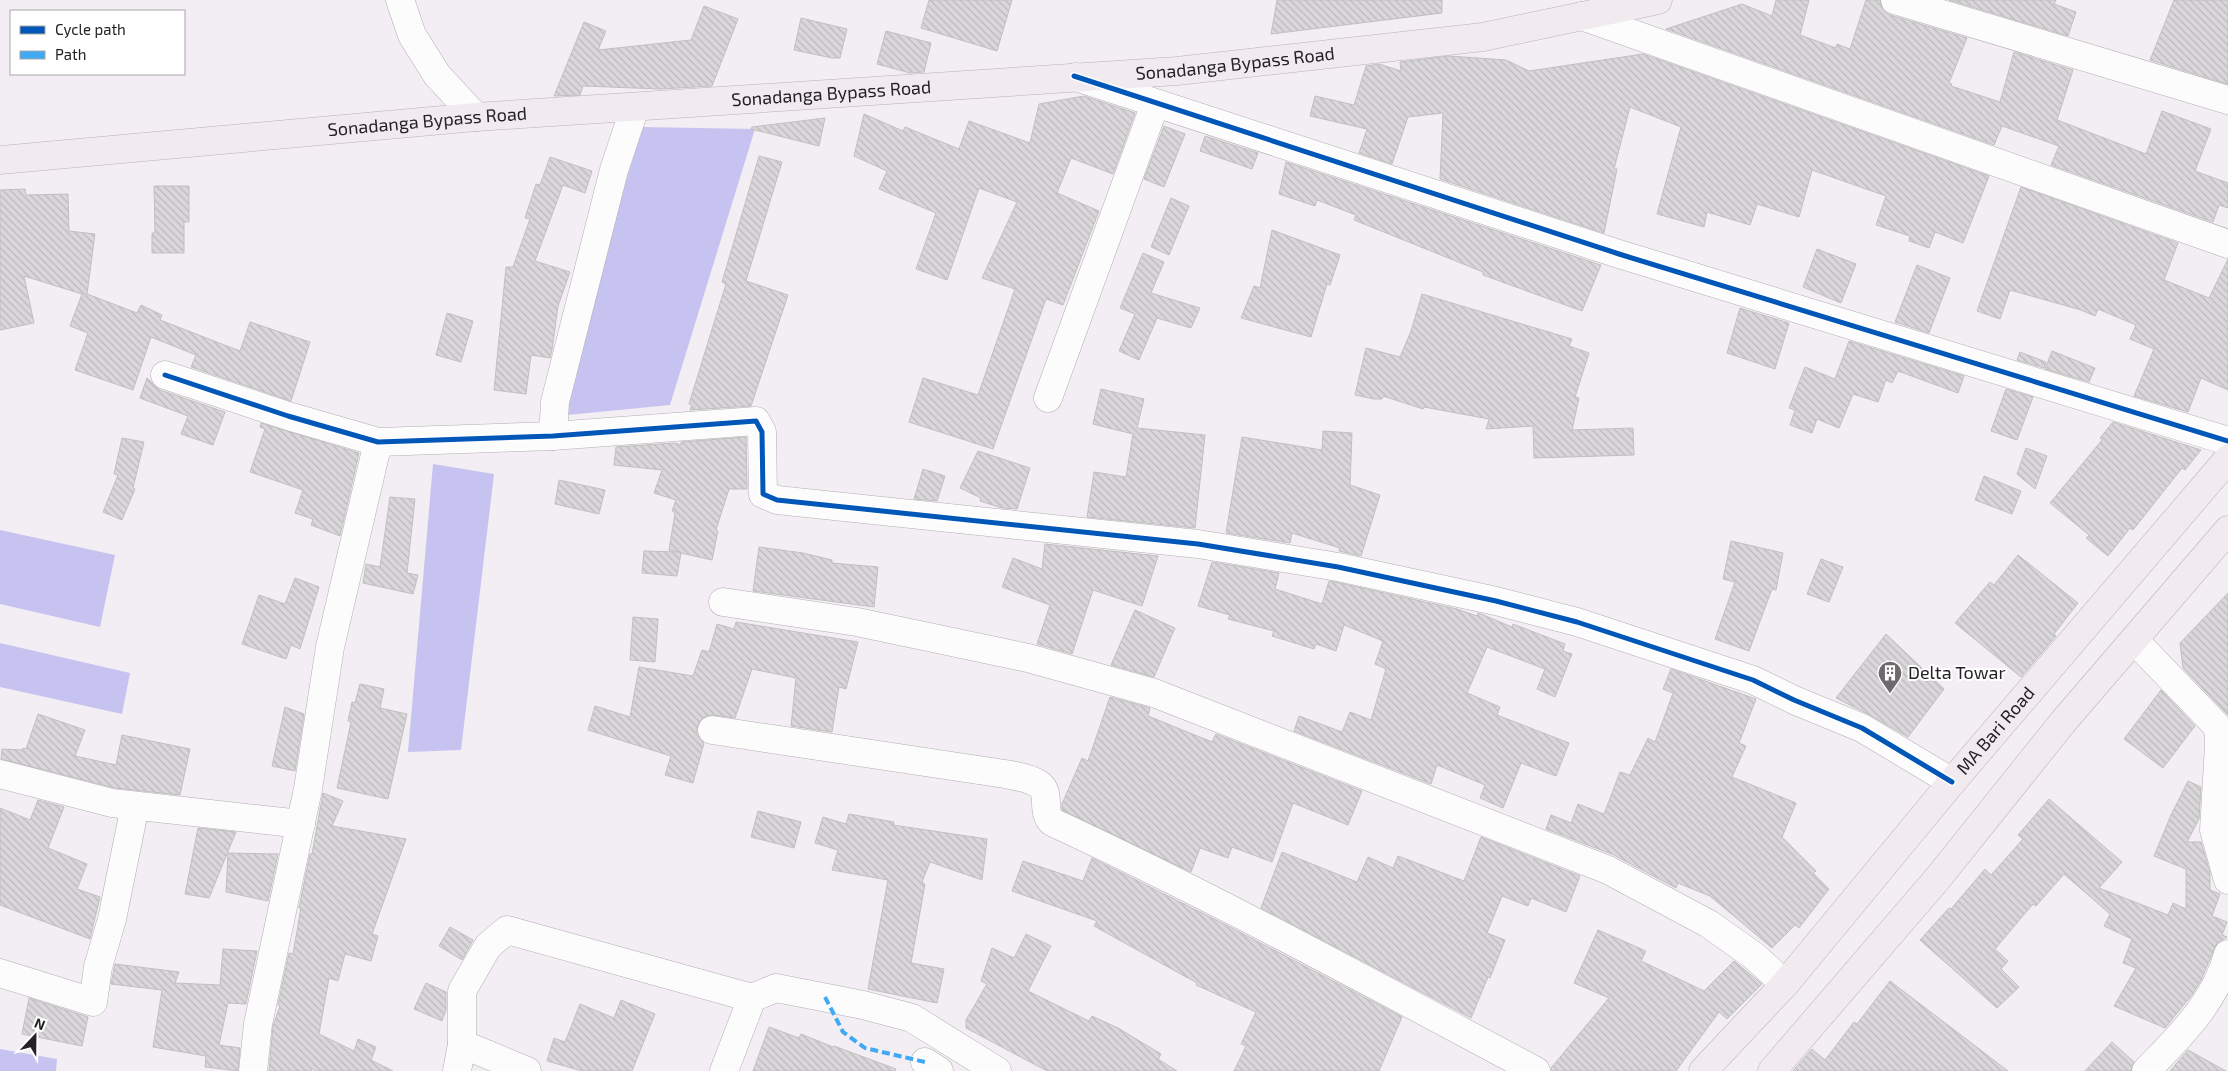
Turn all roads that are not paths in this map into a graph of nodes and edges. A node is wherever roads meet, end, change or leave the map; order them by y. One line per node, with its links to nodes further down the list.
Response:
1 (400, 0): 9 (street)
2 (1658, 0): 4 (main road, Sonadanga Bypass Road)
3 (1895, 0): 6 (street)
4 (1582, 16): 5 (main road, Sonadanga Bypass Road); 11 (street)
5 (1074, 76): 7 (street); 8 (main road, Sonadanga Bypass Road)
6 (2228, 100)
7 (1155, 104): 13 (street); 15 (street)
8 (635, 107): 9 (main road, Sonadanga Bypass Road); 14 (street)
9 (476, 118): 10 (main road, Sonadanga Bypass Road)
10 (0, 160)
11 (2228, 244)
12 (164, 375): 16 (street)
13 (1048, 398)
14 (553, 436): 16 (street); 24 (street)
15 (2228, 441)
16 (378, 442): 26 (street)
17 (2228, 459): 24 (main road, MA Bari Road)
18 (2228, 530): 20 (main road)
19 (723, 602): 30 (street)
20 (2134, 640): 21 (street); 40 (main road)
21 (2223, 726): 27 (street)
22 (712, 730): 38 (street)
23 (0, 774): 25 (street)
24 (1952, 782): 30 (main road, MA Bari Road)
25 (135, 806): 26 (street); 29 (street)
26 (301, 824): 33 (street)
27 (2228, 880)
28 (2228, 954): 41 (street)
29 (0, 973)
30 (1784, 984): 39 (main road, MA Bari Road)
31 (752, 998): 32 (street); 36 (street); 37 (street)
32 (462, 1044): 34 (street); 35 (street)
33 (254, 1071)
34 (457, 1071)
35 (527, 1071)
36 (724, 1071)
37 (997, 1071)
38 (1536, 1071)
39 (1703, 1071)
40 (1772, 1071)
41 (2146, 1071)

